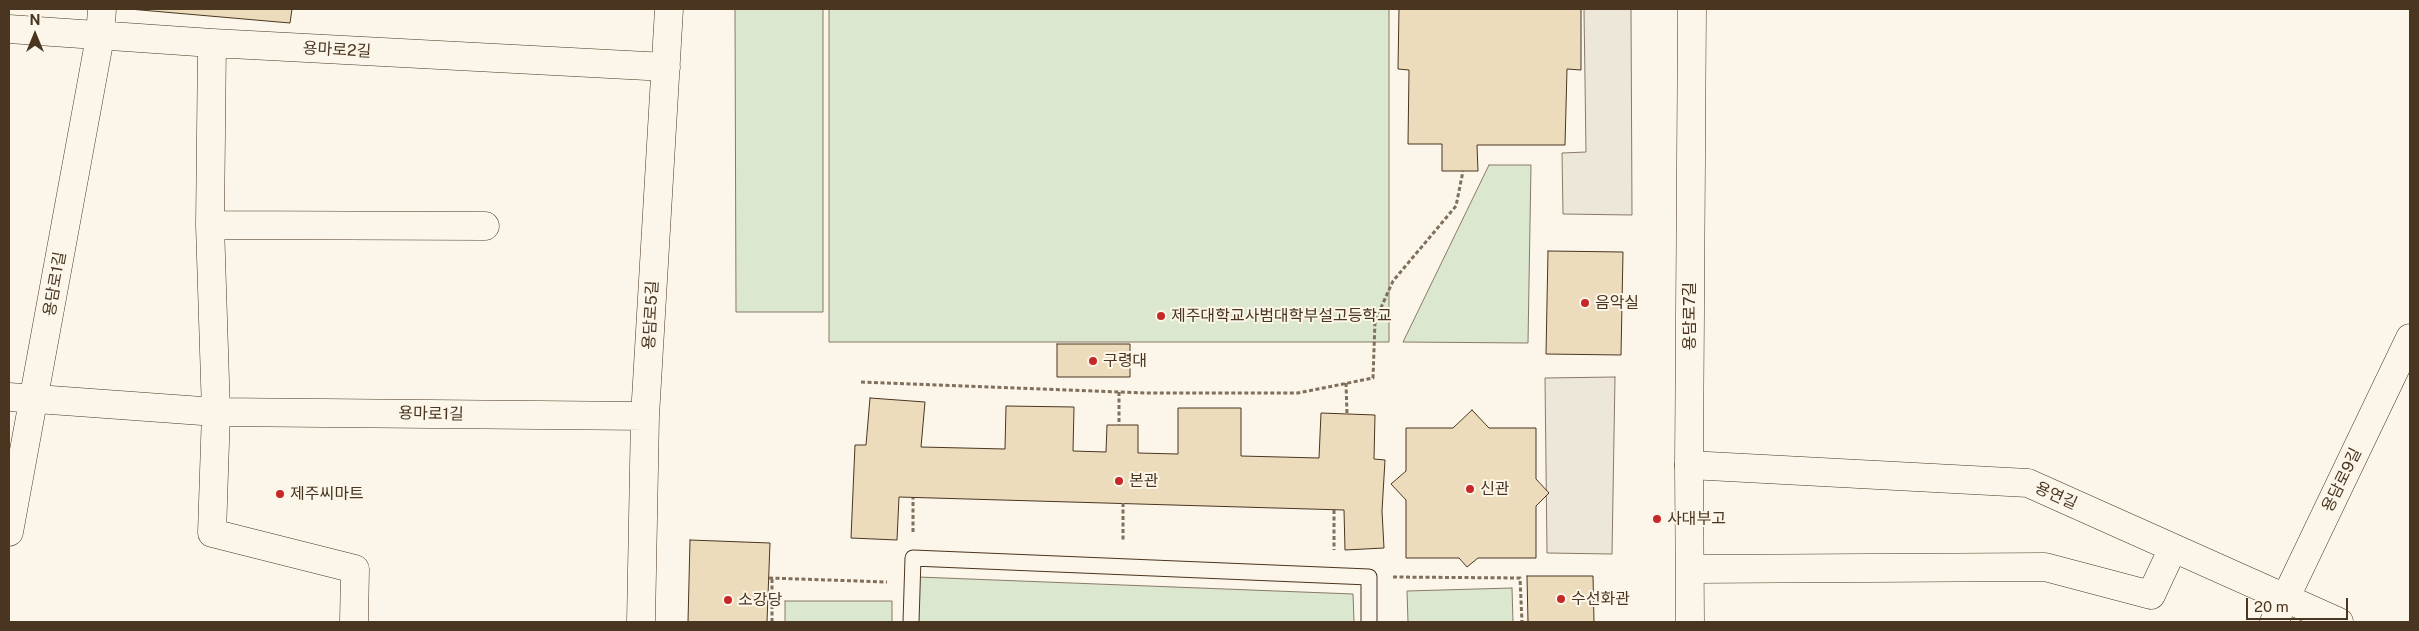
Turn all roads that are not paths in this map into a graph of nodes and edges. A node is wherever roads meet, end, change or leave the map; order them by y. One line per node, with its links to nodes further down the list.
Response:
1 (102, 9): 5 (street, 용담로1길)
2 (669, 9): 7 (street, 용담로5길)
3 (1692, 9): 14 (street, 용담로7길)
4 (9, 29): 5 (street, 용마로2길)
5 (100, 37): 6 (street, 용마로2길); 11 (street, 용담로1길)
6 (212, 43): 7 (street, 용마로2길); 8 (street)
7 (666, 67): 13 (street, 용담로5길)
8 (210, 225): 9 (street); 12 (street)
9 (485, 226)
10 (2410, 338): 18 (street, 용담로9길)
11 (21, 398): 12 (street, 용마로1길); 15 (street, 용담로1길)
12 (216, 412): 13 (street, 용마로1길); 19 (street)
13 (645, 416): 20 (street, 용담로5길)
14 (1689, 465): 16 (street, 용연길); 17 (street, 용담로7길)
15 (9, 532)
16 (2173, 548): 17 (street); 18 (street, 용연길)
17 (1690, 568): 23 (street, 용담로7길)
18 (2279, 611): 24 (street, 용연길)
19 (354, 622)
20 (641, 622)
21 (911, 622): 22 (lane)
22 (1369, 622)
23 (1690, 622)
24 (2339, 622)

